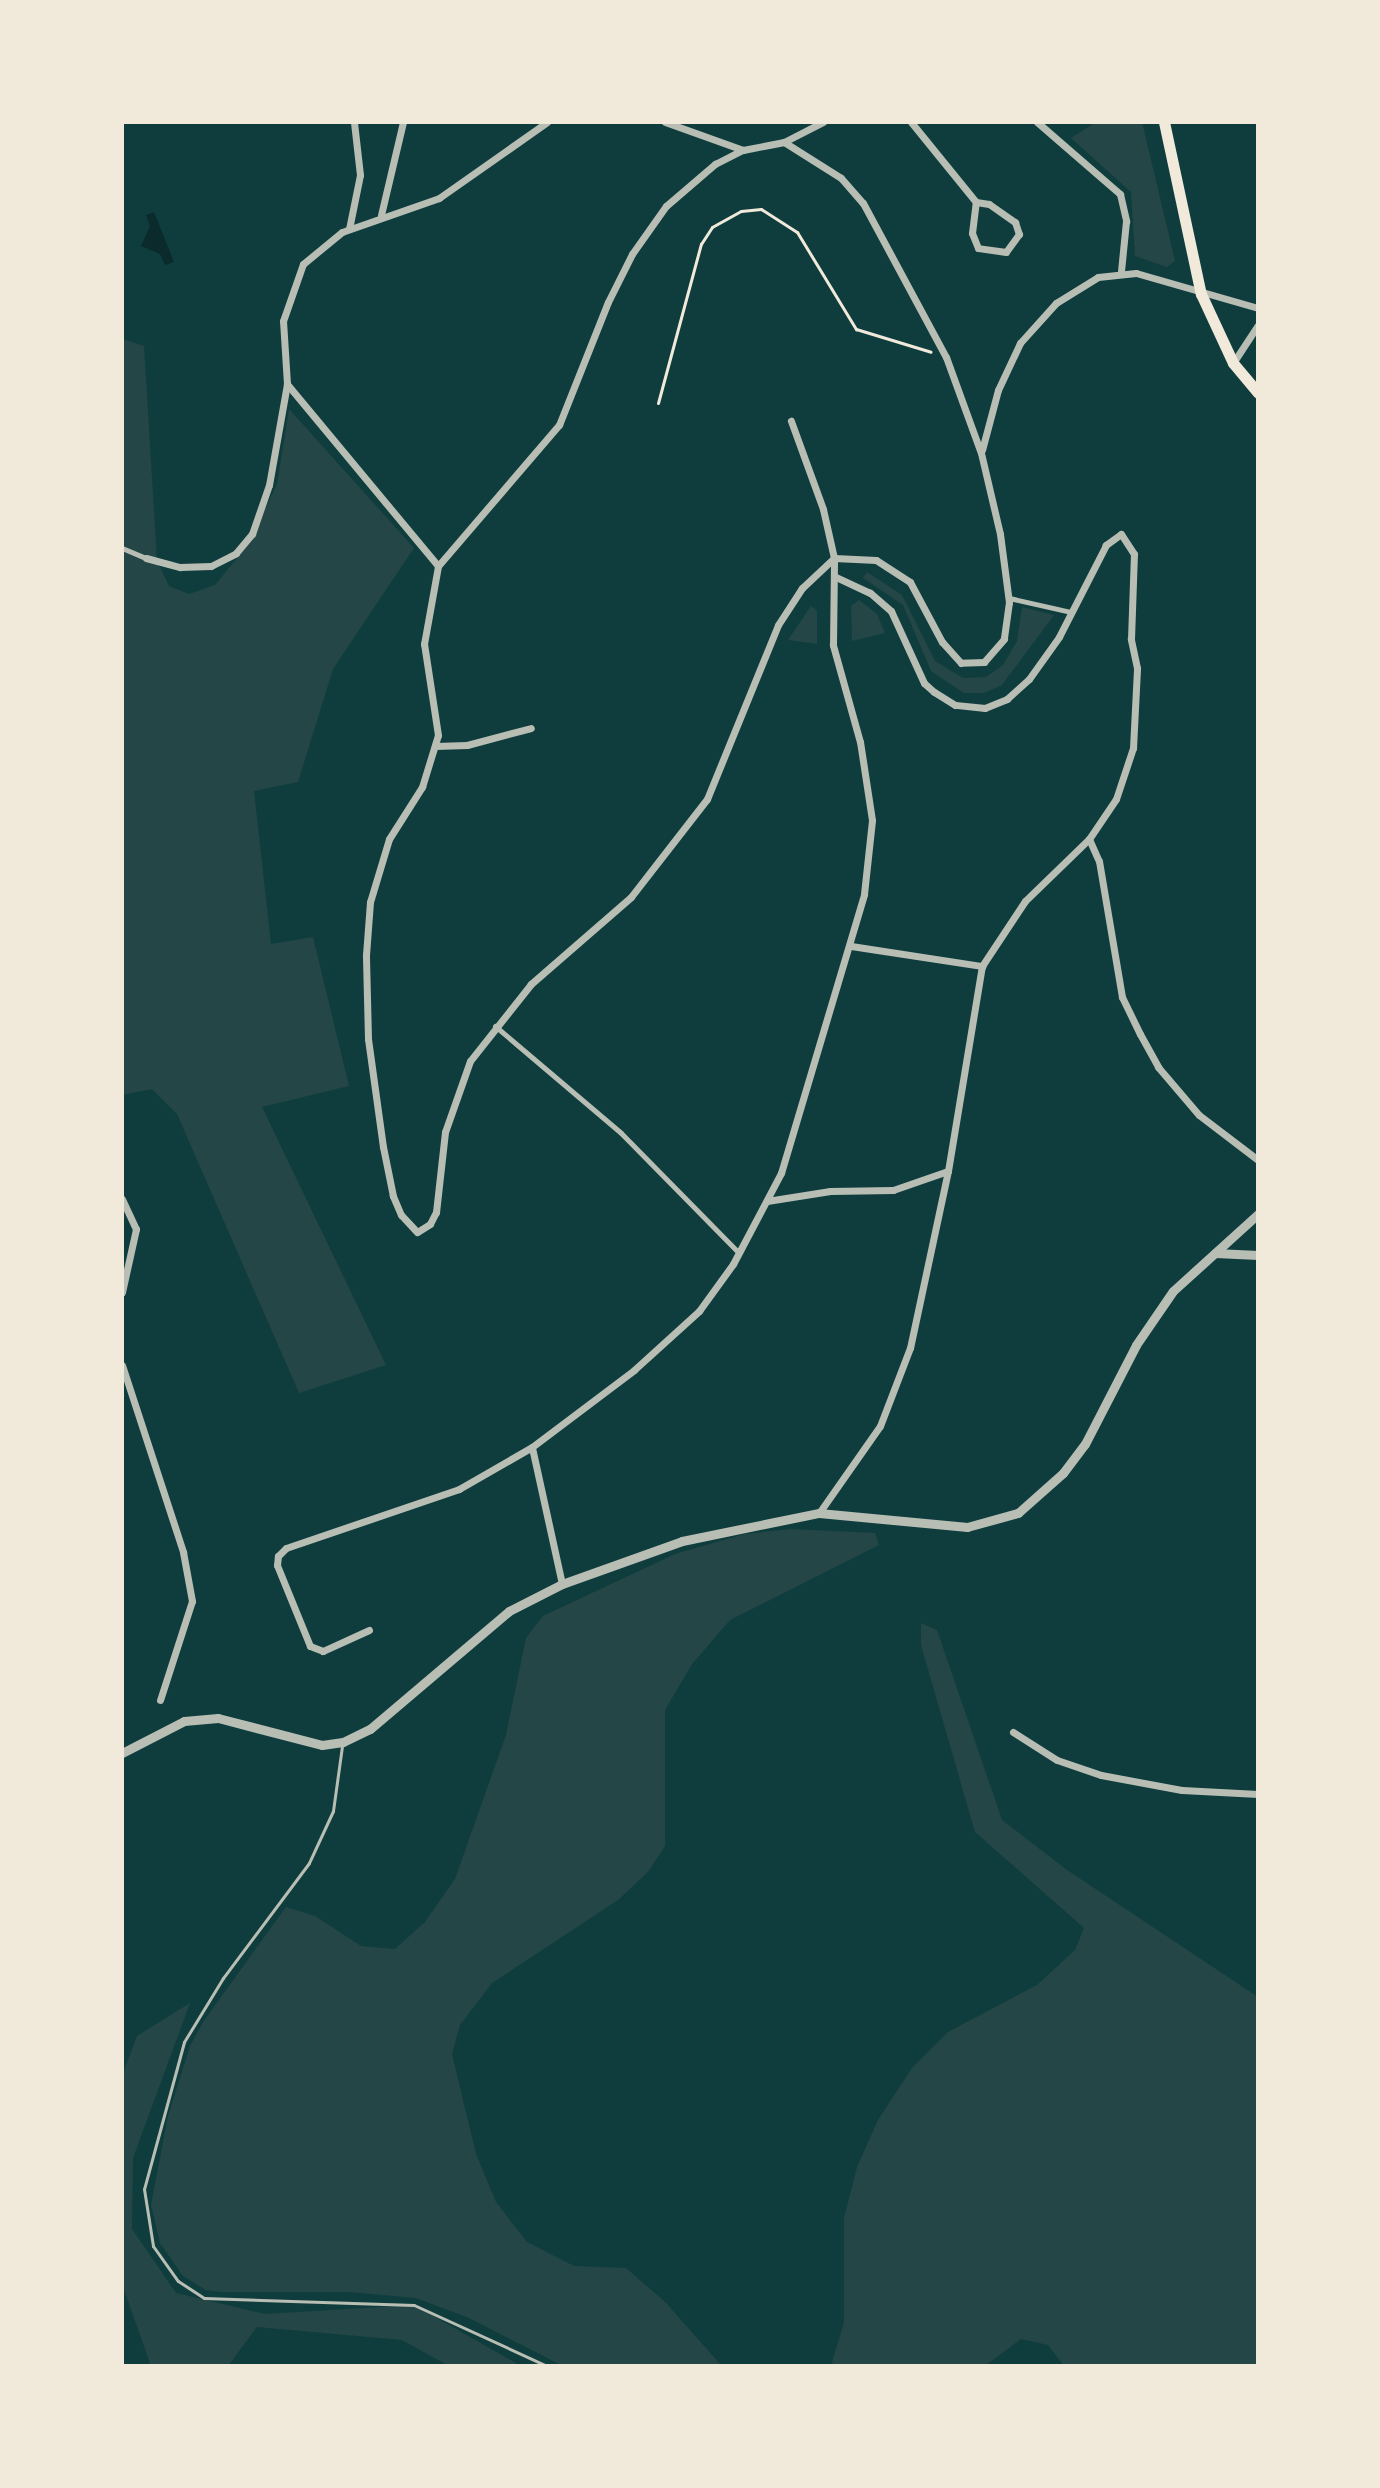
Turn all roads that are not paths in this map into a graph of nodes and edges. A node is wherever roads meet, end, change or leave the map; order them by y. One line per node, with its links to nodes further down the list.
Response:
1 (354, 122): 13 (street)
2 (403, 122): 12 (street)
3 (547, 122): 12 (street)
4 (665, 122): 10 (street)
5 (823, 122): 9 (street)
6 (911, 122): 11 (street)
7 (1037, 122): 14 (street)
8 (1164, 122): 15 (main road)
9 (784, 142): 10 (street); 22 (street)
10 (743, 150): 26 (street)
11 (976, 202): 11 (street)
12 (381, 215): 13 (street)
13 (349, 229): 19 (street)
14 (1121, 271): 15 (street); 22 (street)
15 (1201, 294): 16 (street); 18 (main road)
16 (1258, 308)
17 (1258, 325): 18 (street)
18 (1233, 363): 20 (main road)
19 (287, 384): 24 (street); 26 (street)
20 (1258, 393)
21 (791, 421): 25 (street)
22 (981, 453): 28 (street)
23 (122, 548): 24 (street)
24 (146, 558)
25 (834, 558): 27 (street); 28 (street); 35 (street)
26 (438, 566): 31 (street)
27 (835, 577): 29 (street); 33 (street)
28 (1009, 598): 29 (street)
29 (1071, 612): 32 (street)
30 (531, 728): 31 (street)
31 (435, 746): 35 (street)
32 (1089, 839): 34 (street); 36 (street)
33 (851, 946): 34 (street); 39 (street)
34 (982, 966): 37 (street)
35 (495, 1025): 41 (street)
36 (1258, 1160)
37 (948, 1171): 39 (street); 47 (street)
38 (122, 1199): 44 (street)
39 (767, 1201): 41 (street)
40 (1258, 1214): 42 (street)
41 (739, 1253): 46 (street)
42 (1215, 1253): 43 (street); 47 (street)
43 (1258, 1255)
44 (122, 1292)
45 (122, 1365): 50 (street)
46 (532, 1447): 48 (street); 49 (street)
47 (819, 1513): 48 (street)
48 (562, 1584): 52 (street)
49 (369, 1630)
50 (160, 1700)
51 (1013, 1732): 54 (street)
52 (343, 1742): 53 (street); 55 (lane)
53 (122, 1753)
54 (1258, 1794)
55 (547, 2366)

